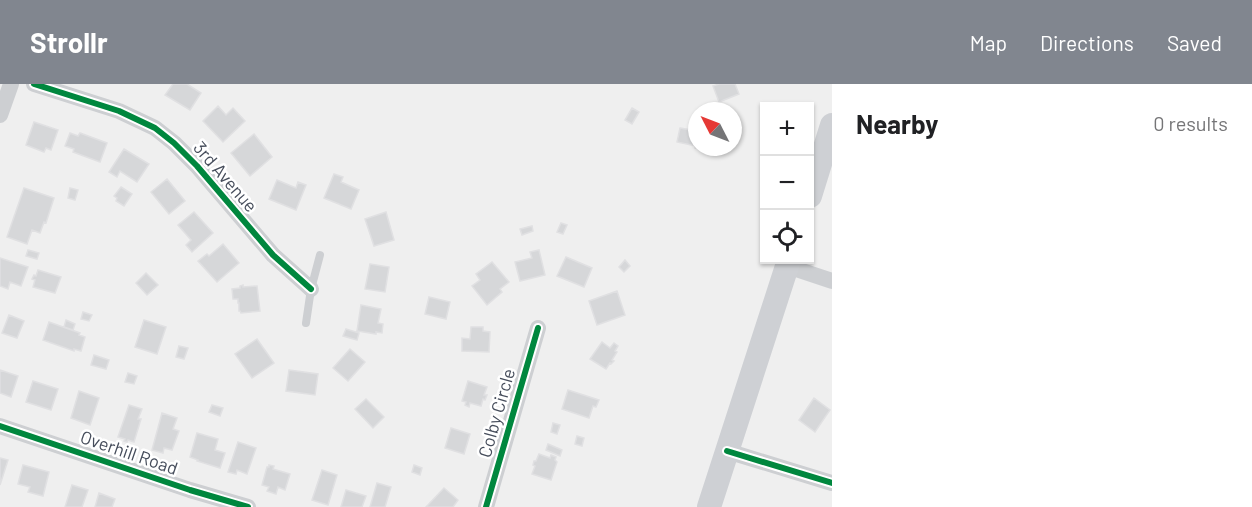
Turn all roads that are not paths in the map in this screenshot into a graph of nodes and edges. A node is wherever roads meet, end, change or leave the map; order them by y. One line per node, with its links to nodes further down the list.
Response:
1 (11, 84): 3 (street)
2 (34, 84): 10 (street, 3rd Avenue)
3 (0, 115)
4 (832, 125): 5 (main road)
5 (814, 183)
6 (320, 255): 10 (lane)
7 (788, 264): 14 (main road)
8 (790, 264): 9 (street)
9 (832, 281)
10 (311, 289): 11 (lane)
11 (306, 323)
12 (537, 328): 17 (street, Colby Circle)
13 (0, 426): 16 (street, Overhill Road)
14 (727, 451): 15 (street); 18 (main road)
15 (832, 483)
16 (248, 507)
17 (486, 507)
18 (709, 507)

